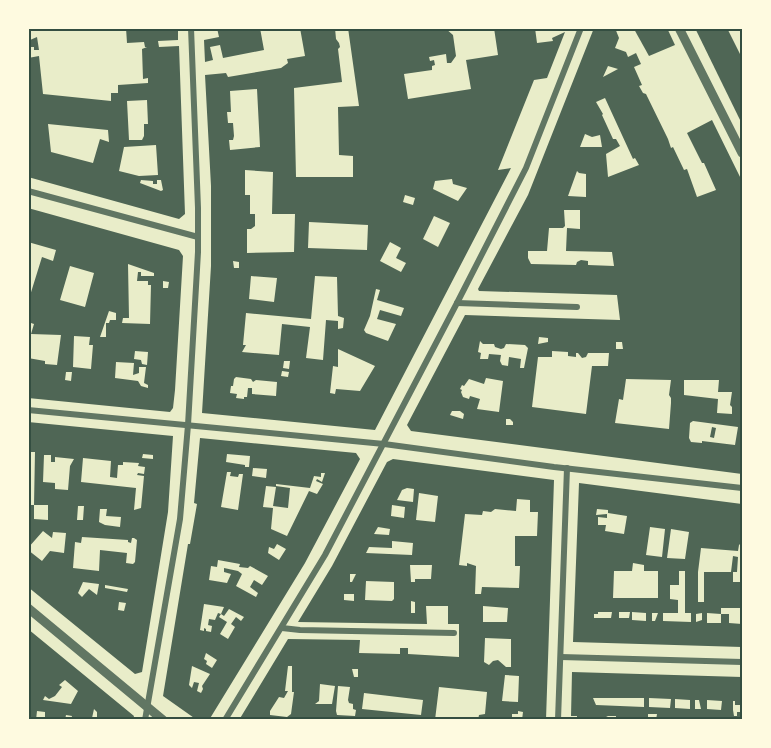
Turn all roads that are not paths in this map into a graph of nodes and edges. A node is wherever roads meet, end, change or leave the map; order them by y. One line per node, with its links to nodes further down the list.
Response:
1 (191, 28): 6 (street)
2 (580, 28): 7 (street)
3 (679, 28): 4 (street)
4 (742, 153)
5 (28, 191): 6 (street)
6 (198, 237): 10 (street)
7 (457, 303): 8 (street); 11 (street)
8 (577, 307)
9 (28, 410): 10 (street)
10 (188, 425): 11 (street); 19 (street)
11 (384, 444): 12 (street); 15 (street)
12 (567, 468): 13 (street); 17 (street)
13 (742, 488)
14 (28, 608): 19 (street)
15 (282, 628): 16 (street); 22 (street)
16 (454, 633)
17 (561, 657): 18 (street); 23 (street)
18 (742, 662)
19 (147, 708): 20 (street); 21 (street)
20 (145, 720)
21 (163, 720)
22 (225, 720)
23 (558, 720)

